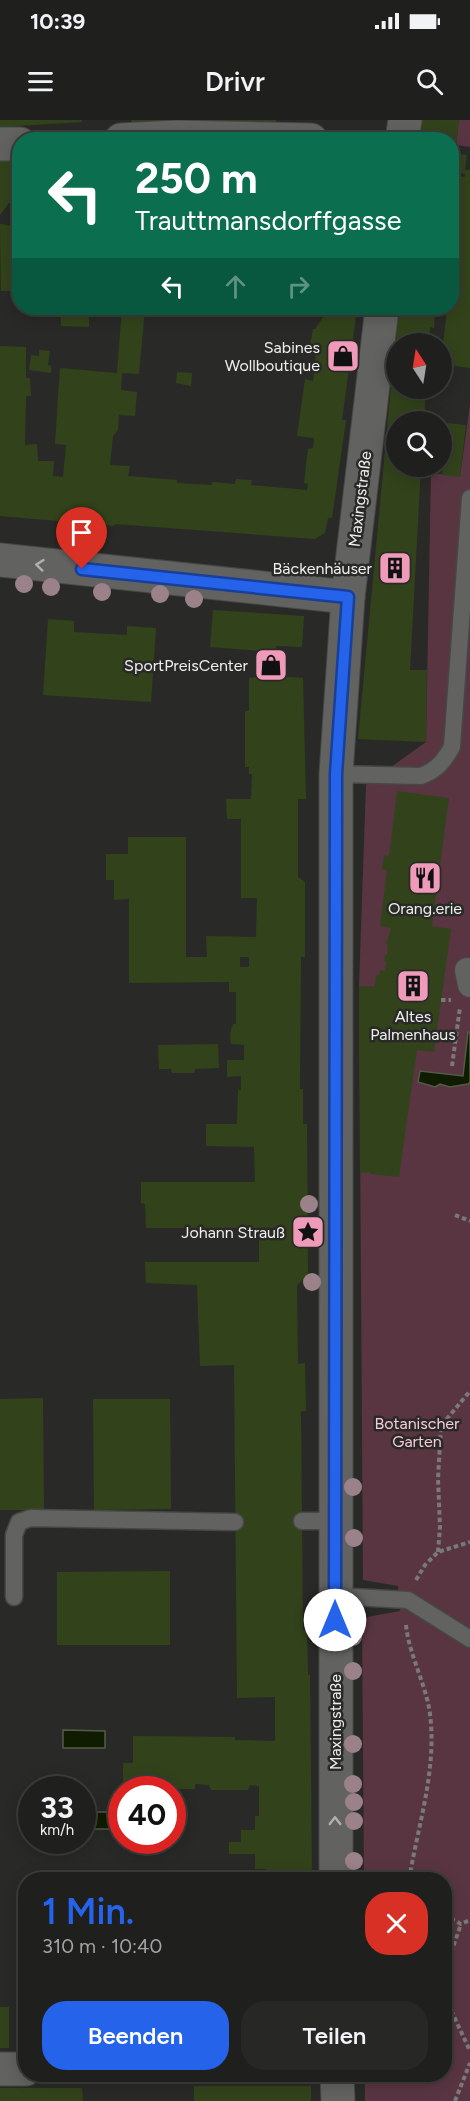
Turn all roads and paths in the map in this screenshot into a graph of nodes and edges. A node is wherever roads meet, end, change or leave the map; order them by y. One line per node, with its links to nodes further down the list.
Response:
1 (381, 315): 4 (street, Maxingstraße)
2 (470, 498): 5 (lane)
3 (0, 560): 4 (street, one-way to 3)
4 (348, 597): 5 (street, Maxingstraße)
5 (336, 774): 10 (street, Maxingstraße)
6 (455, 1215): 7 (path)
7 (470, 1221)
8 (470, 1391): 13 (path)
9 (302, 1521): 10 (lane)
10 (335, 1521): 14 (street, Maxingstraße)
11 (235, 1522): 15 (lane)
12 (470, 1542): 13 (path)
13 (438, 1552): 16 (path)
14 (335, 1596): 16 (lane); 18 (street, Maxingstraße, one-way to 14)
15 (14, 1597)
16 (408, 1600): 17 (lane); 19 (path)
17 (470, 1639)
18 (336, 1872)
19 (411, 1872)
20 (452, 1919): 22 (path)
21 (470, 1920): 22 (path)
22 (461, 1924): 23 (path)
23 (452, 1950)
24 (452, 2011): 25 (path)
25 (470, 2051)
26 (470, 2063): 31 (path)
27 (0, 2069): 28 (street)
28 (18, 2069)
29 (337, 2082): 30 (street)
30 (338, 2101)
31 (455, 2101)

